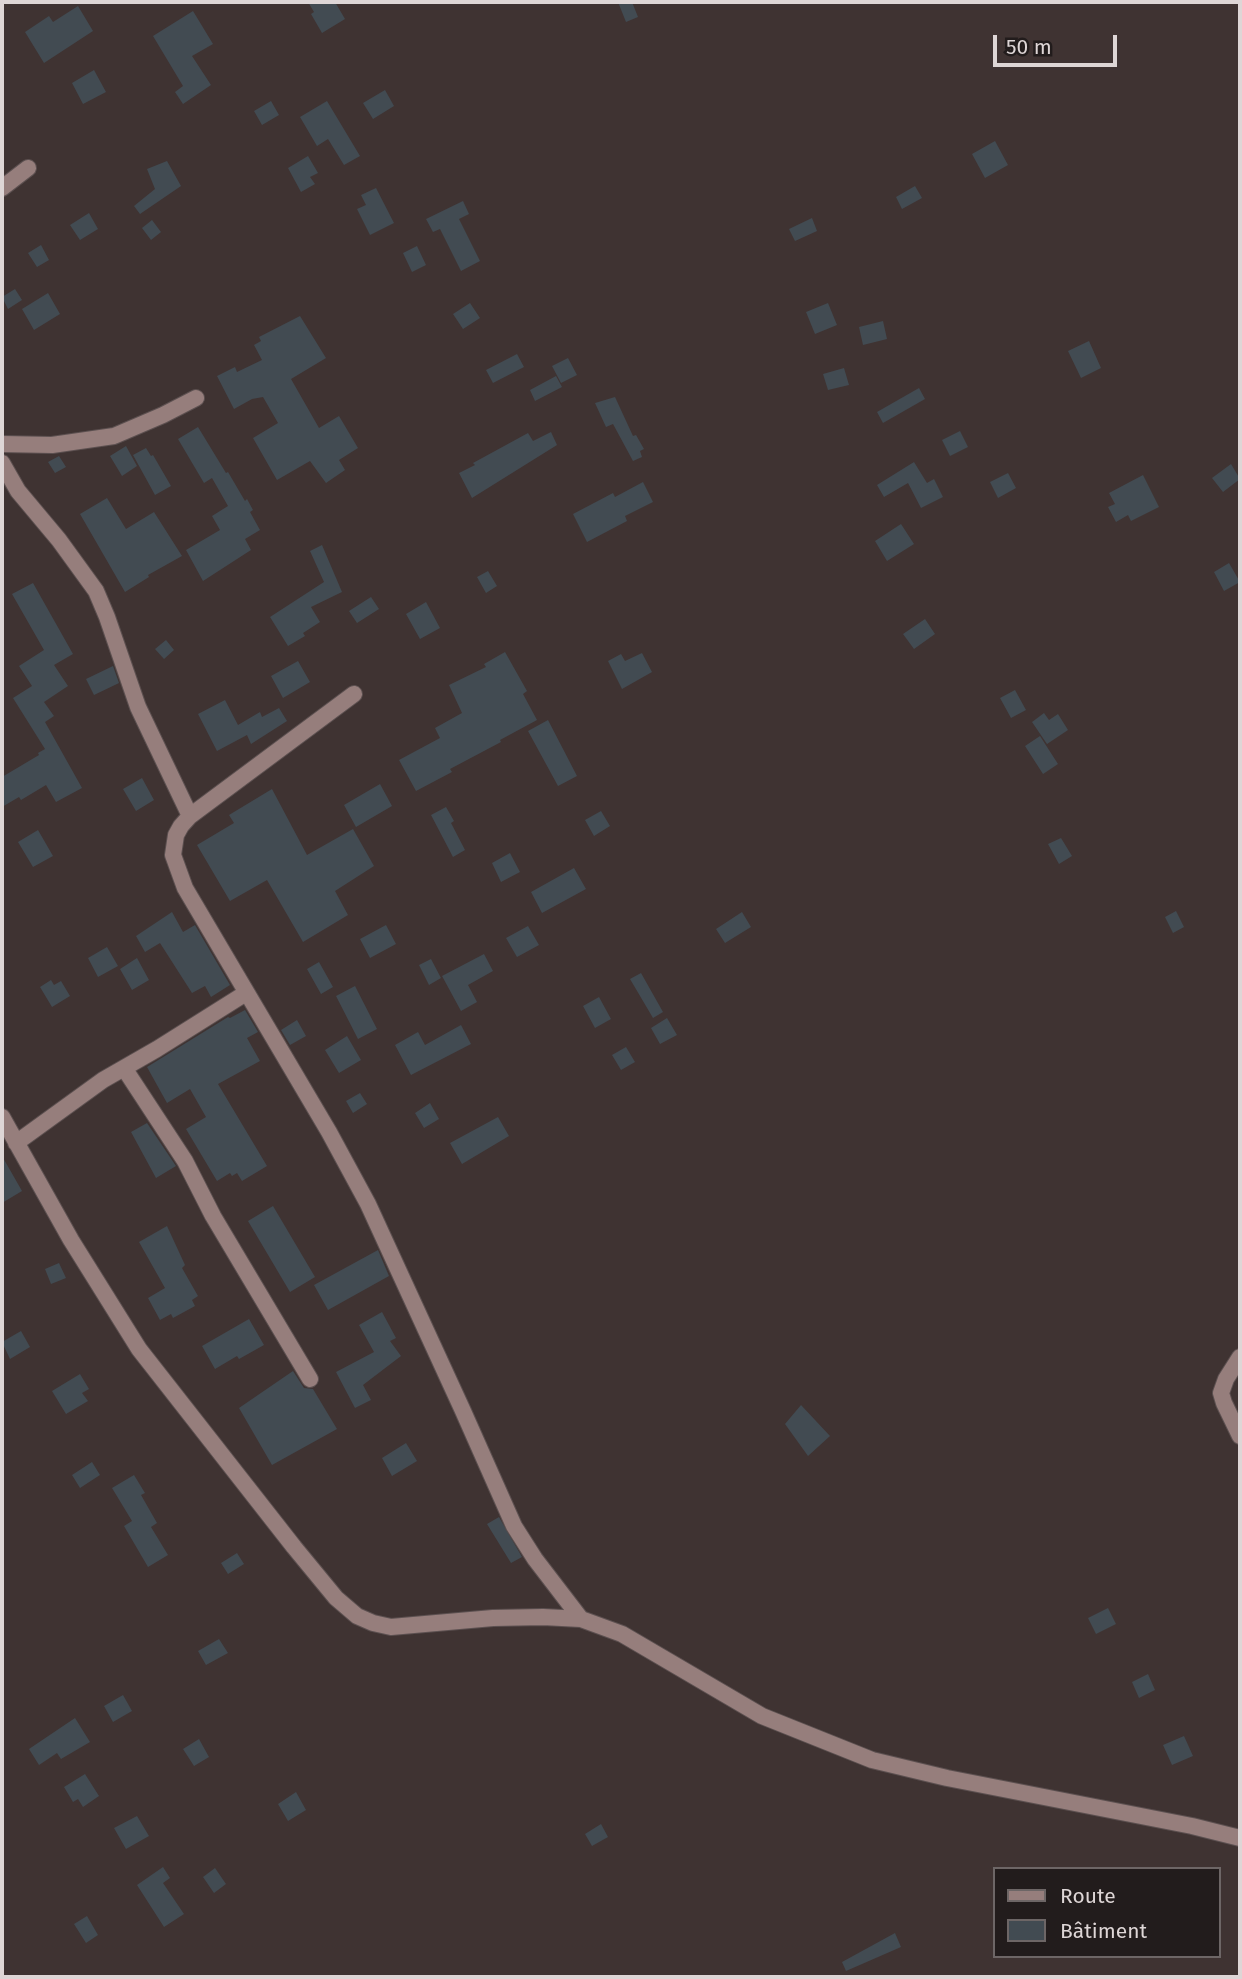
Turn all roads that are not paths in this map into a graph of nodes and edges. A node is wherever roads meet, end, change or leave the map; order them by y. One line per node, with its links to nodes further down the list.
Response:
1 (28, 169): 2 (street)
2 (2, 188)
3 (197, 398): 4 (street)
4 (2, 444)
5 (2, 463): 7 (street)
6 (354, 694): 7 (street)
7 (190, 816): 8 (street)
8 (246, 993): 9 (street); 15 (street)
9 (124, 1068): 11 (street); 13 (street)
10 (2, 1117): 11 (street)
11 (16, 1143): 15 (street)
12 (1240, 1357): 14 (street)
13 (310, 1379)
14 (1240, 1436)
15 (581, 1619): 16 (street)
16 (1240, 1838)

